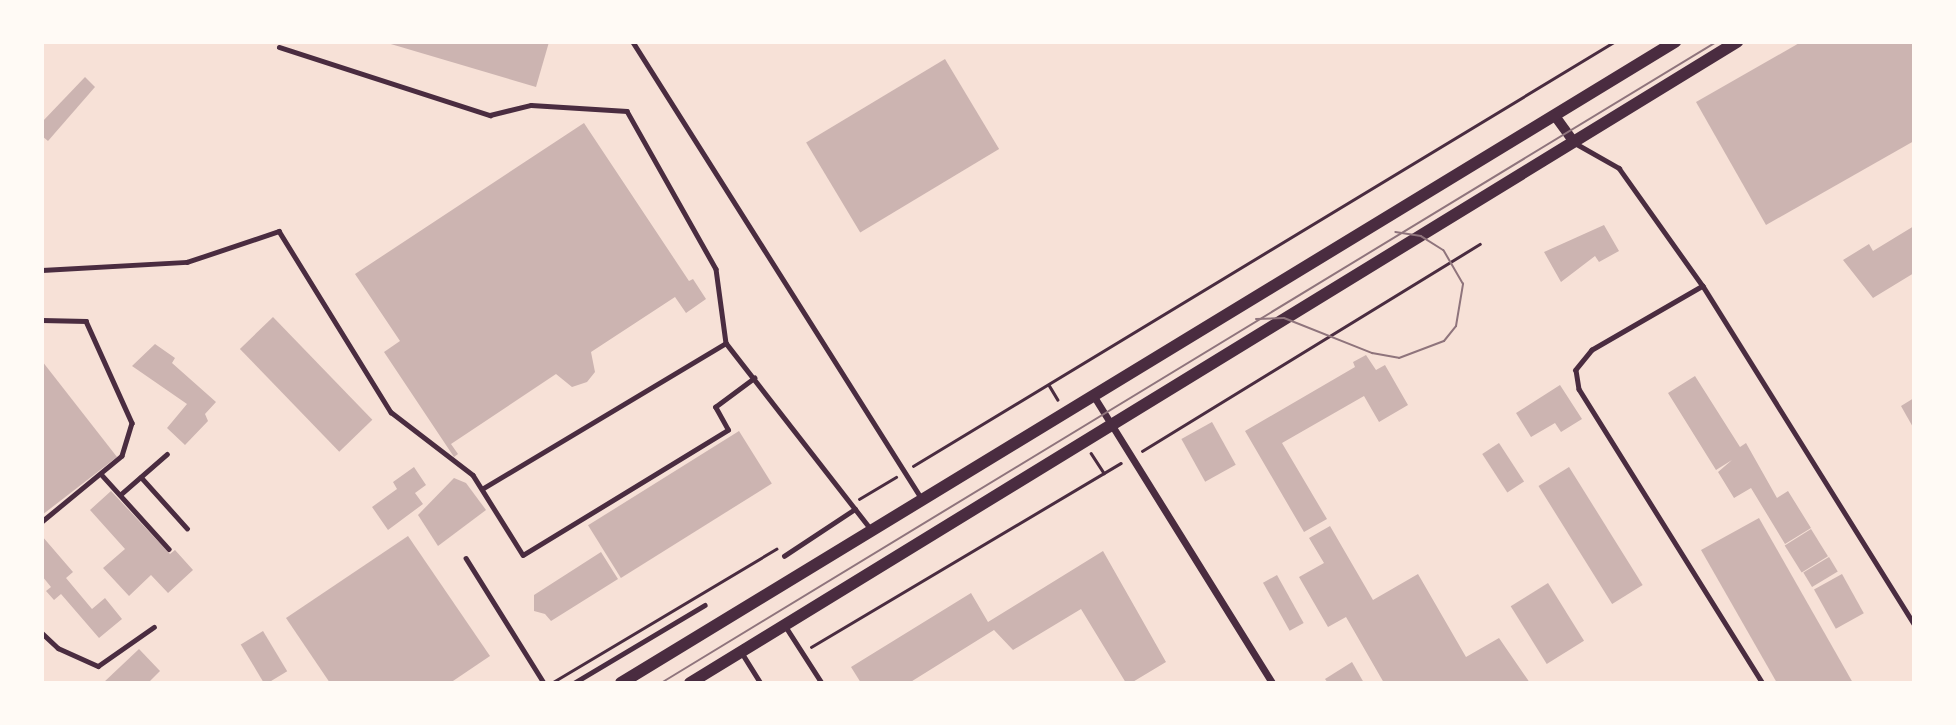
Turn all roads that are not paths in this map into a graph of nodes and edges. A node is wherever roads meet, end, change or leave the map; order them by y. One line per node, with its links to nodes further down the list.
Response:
1 (633, 42): 19 (lane)
2 (1675, 42): 5 (main road)
3 (1737, 42): 6 (main road)
4 (279, 47): 10 (lane)
5 (1555, 116): 6 (main road); 12 (main road)
6 (1574, 142): 8 (lane); 13 (main road)
7 (42, 270): 17 (lane)
8 (1703, 286): 28 (lane); 40 (lane)
9 (42, 320): 15 (lane)
10 (726, 343): 11 (lane); 17 (lane)
11 (754, 378): 17 (lane); 20 (lane)
12 (1093, 395): 13 (street); 19 (main road)
13 (1113, 424): 29 (main road); 39 (street)
14 (167, 454): 16 (lane)
15 (101, 474): 18 (lane); 21 (lane)
16 (141, 477): 18 (lane); 22 (lane)
17 (482, 489)
18 (120, 495): 24 (lane)
19 (922, 499): 23 (main road)
20 (853, 507): 23 (lane); 25 (lane)
21 (42, 522)
22 (187, 528)
23 (872, 530): 35 (main road)
24 (169, 549)
25 (784, 556)
26 (466, 558): 33 (lane)
27 (705, 605): 34 (lane)
28 (1914, 624)
29 (785, 626): 32 (main road); 38 (lane)
30 (154, 627): 31 (lane)
31 (42, 633)
32 (741, 652): 36 (main road); 37 (lane)
33 (544, 683)
34 (573, 683)
35 (621, 683)
36 (691, 683)
37 (761, 683)
38 (822, 683)
39 (1272, 683)
40 (1762, 683)

